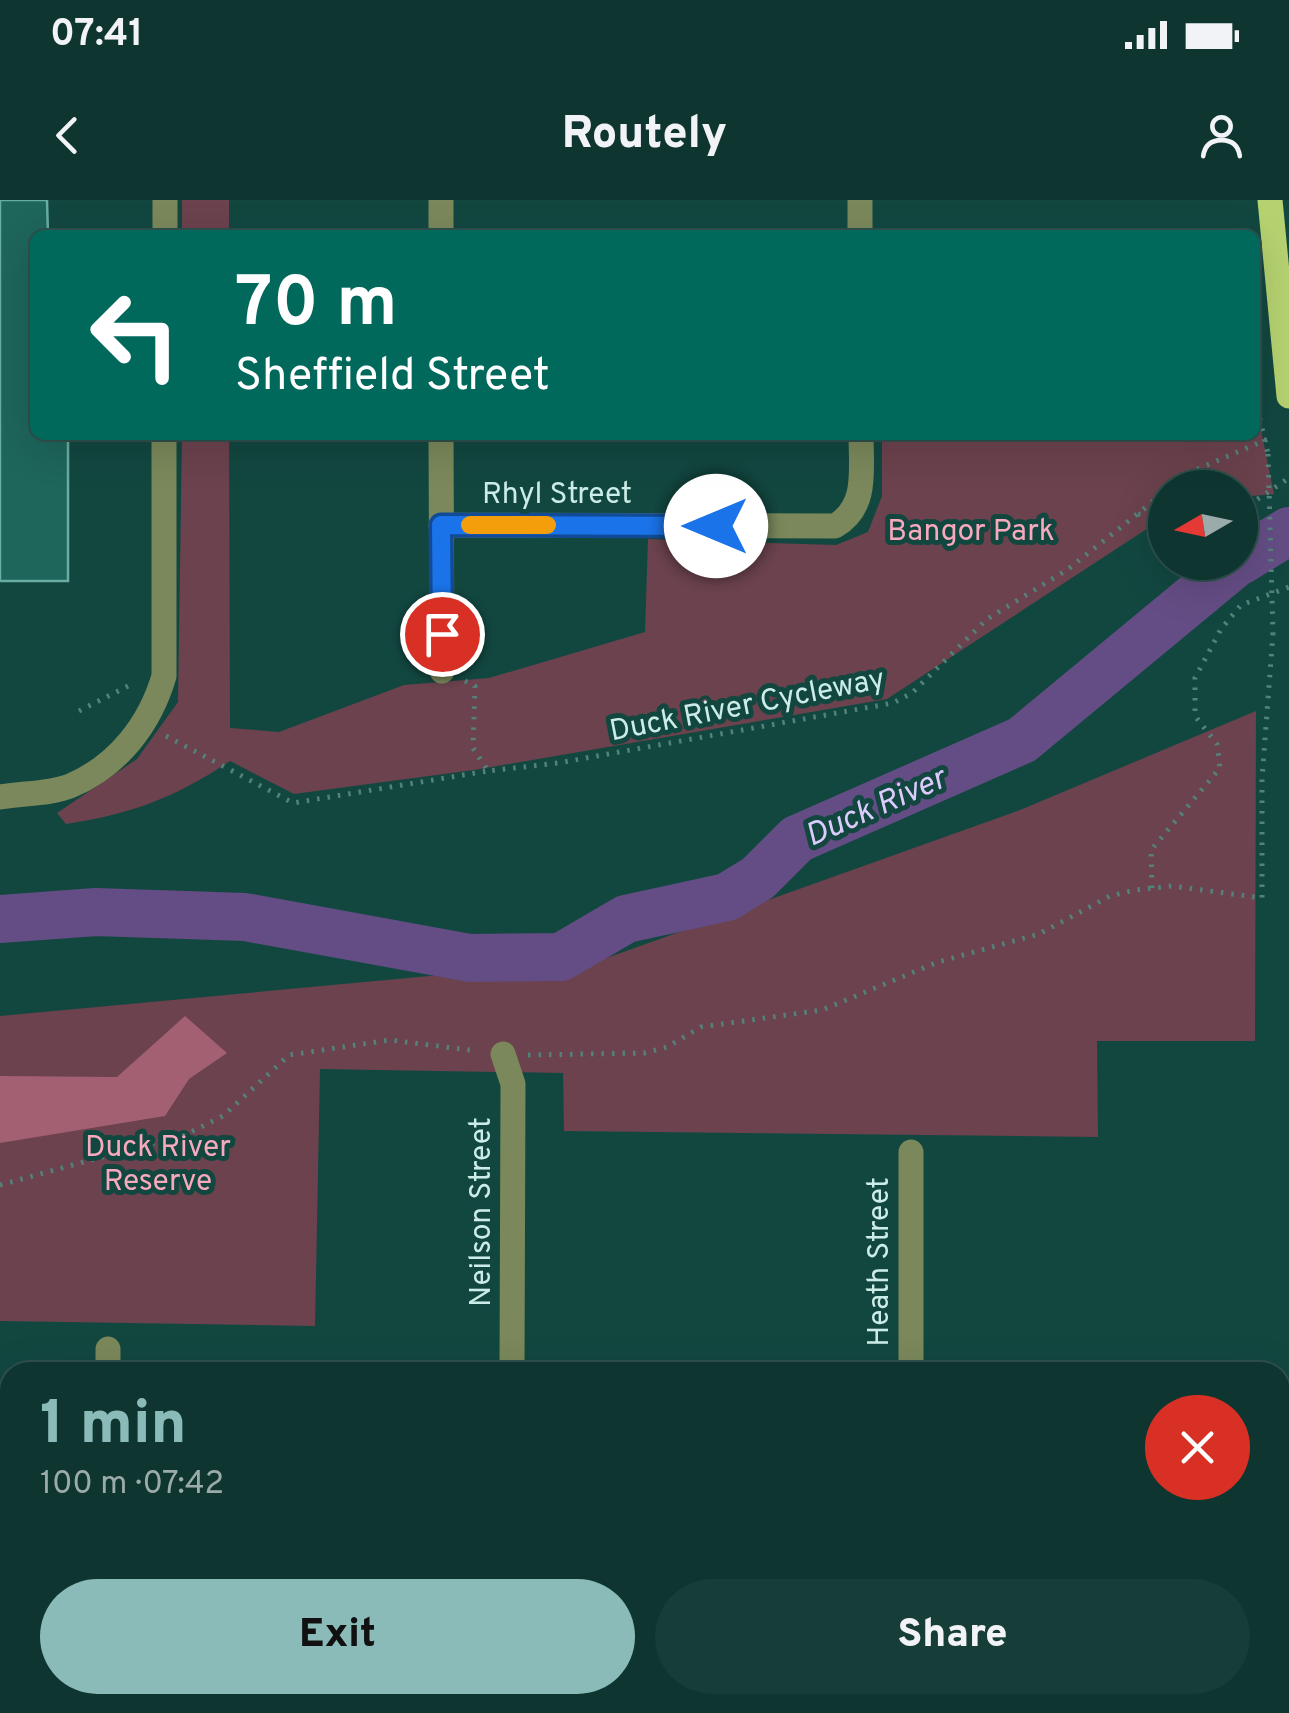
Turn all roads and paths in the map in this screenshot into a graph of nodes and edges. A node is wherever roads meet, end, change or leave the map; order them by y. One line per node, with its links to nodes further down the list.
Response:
1 (166, 200): 5 (street)
2 (440, 200): 6 (street)
3 (860, 200): 7 (street)
4 (1270, 200): 8 (main road)
5 (165, 230)
6 (440, 230)
7 (860, 230)
8 (1289, 396)
9 (1260, 414): 10 (path)
10 (1268, 439): 14 (path); 28 (path, bridge)
11 (164, 440): 23 (street)
12 (441, 440): 20 (street)
13 (861, 440): 20 (street, Rhyl Street)
14 (1196, 470)
15 (1289, 478): 16 (path)
16 (1258, 499)
17 (1148, 505): 18 (path, Duck River Cycleway)
18 (1137, 514): 19 (path); 26 (path, Duck River Cycleway)
19 (1148, 516)
20 (441, 525): 22 (street)
21 (1289, 588): 28 (path)
22 (442, 670): 26 (path)
23 (164, 676): 24 (path); 25 (street)
24 (79, 710)
25 (146, 724): 26 (path, Duck River Cycleway); 27 (street)
26 (488, 771)
27 (0, 796)
28 (1152, 888): 29 (path)
29 (503, 1054): 31 (path); 32 (street, Neilson Street)
30 (911, 1152): 33 (street, Heath Street)
31 (0, 1185)
32 (512, 1362)
33 (911, 1362)

